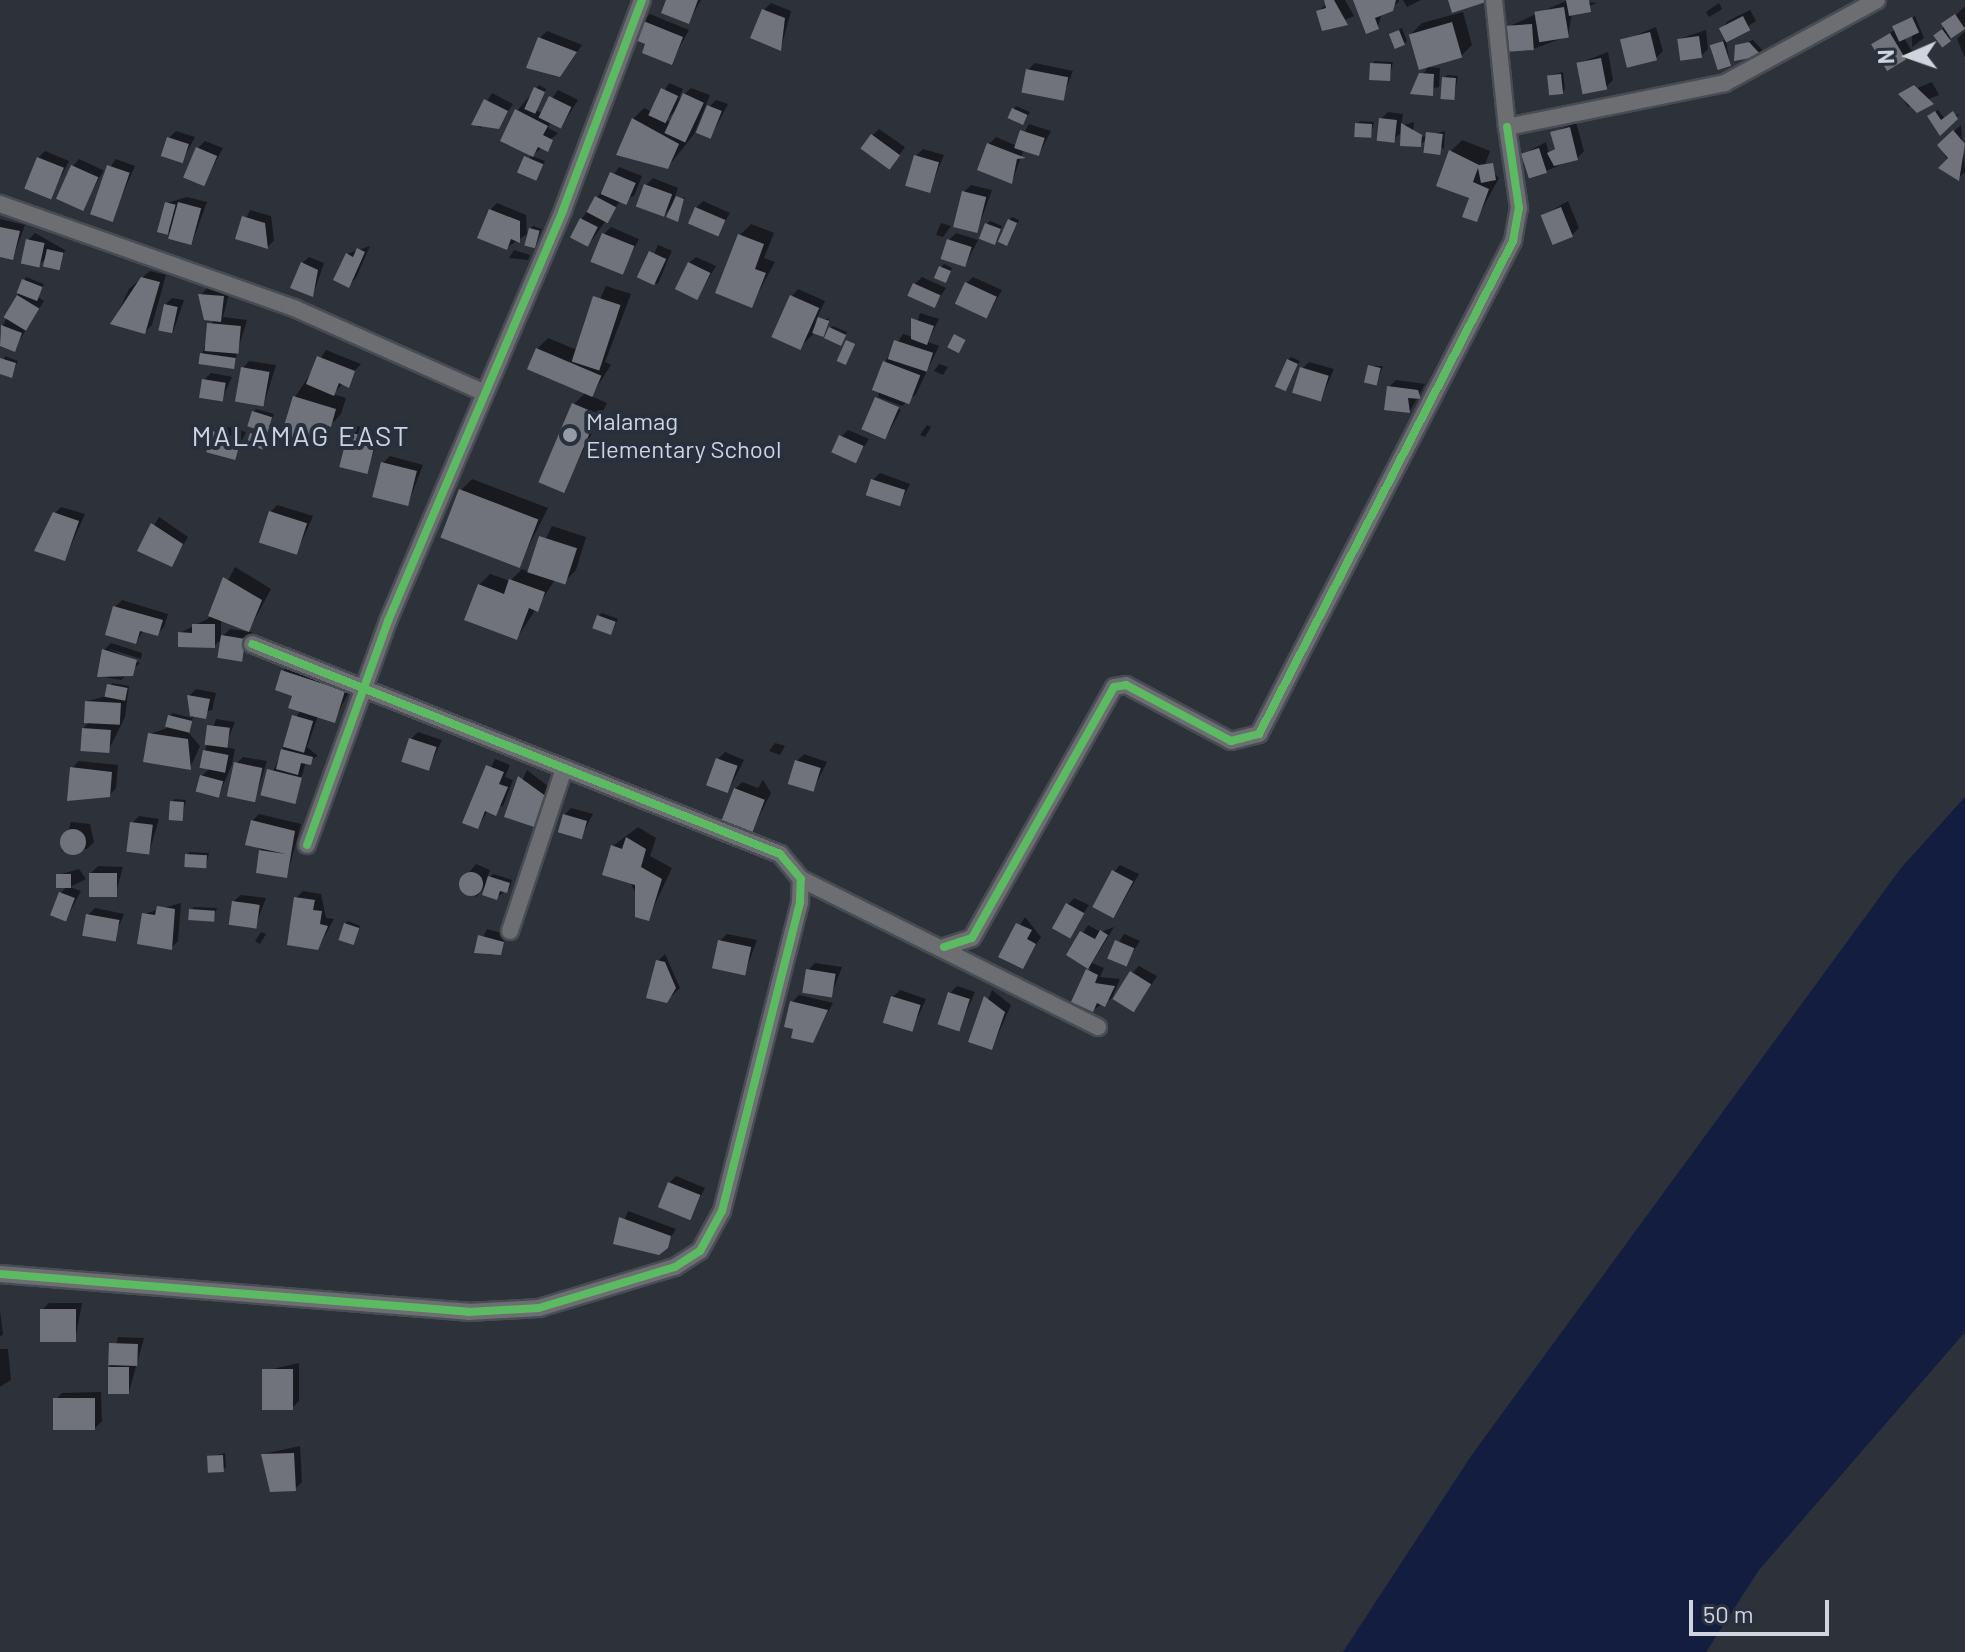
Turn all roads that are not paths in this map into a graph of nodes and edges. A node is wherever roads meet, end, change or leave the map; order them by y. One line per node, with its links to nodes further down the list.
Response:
1 (642, 0): 6 (street)
2 (1494, 0): 4 (street)
3 (1877, 0): 4 (street)
4 (1507, 127): 13 (street)
5 (0, 204): 6 (street)
6 (485, 393): 8 (street)
7 (252, 644): 8 (street)
8 (363, 689): 9 (street); 10 (street)
9 (563, 772): 11 (street); 12 (street)
10 (307, 845)
11 (801, 879): 13 (street); 15 (street)
12 (510, 931)
13 (944, 947): 14 (street)
14 (1098, 1027)
15 (0, 1274)

